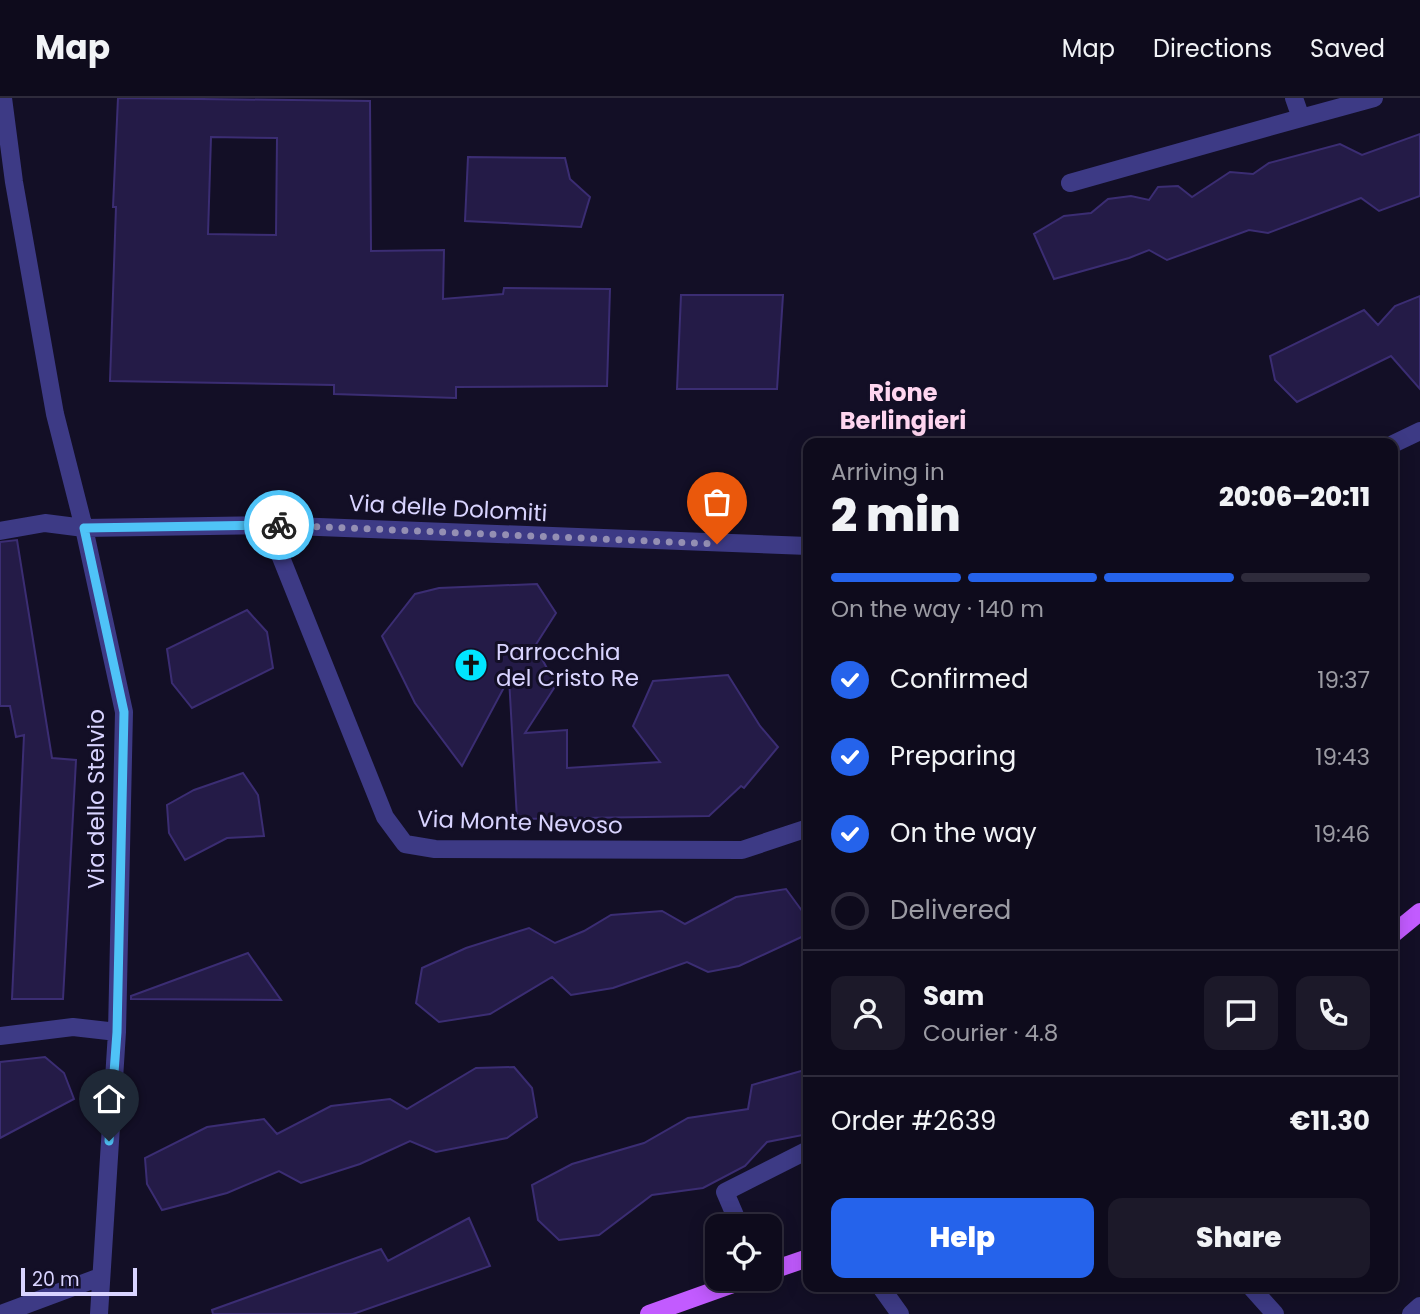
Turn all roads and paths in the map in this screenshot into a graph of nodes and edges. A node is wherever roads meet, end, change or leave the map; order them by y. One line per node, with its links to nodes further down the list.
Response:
1 (3, 98): 5 (street, Via dello Stelvio)
2 (1294, 98): 4 (street)
3 (1374, 98): 4 (street)
4 (1301, 118): 6 (street)
5 (7, 183): 10 (street, Via dello Stelvio)
6 (1070, 183)
7 (1420, 430): 8 (street)
8 (1398, 441)
9 (268, 525): 10 (street, Via delle Dolomiti); 12 (street, Via delle Dolomiti); 13 (street, Via Monte Nevoso)
10 (84, 528): 11 (street); 16 (street, Via dello Stelvio)
11 (0, 531)
12 (803, 547)
13 (803, 830)
14 (1420, 912): 15 (main road)
15 (1398, 930)
16 (117, 1032): 17 (street); 22 (street, Via dello Stelvio)
17 (0, 1036)
18 (803, 1153): 19 (street)
19 (734, 1214)
20 (803, 1260): 21 (main road)
21 (782, 1267)
22 (100, 1277): 27 (street); 28 (street, Via dello Stelvio)
23 (713, 1291): 29 (main road)
24 (884, 1292): 30 (street)
25 (1255, 1292): 31 (street)
26 (1420, 1306): 32 (street)
27 (1, 1314)
28 (99, 1314)
29 (649, 1314)
30 (900, 1314)
31 (1275, 1314)
32 (1411, 1314)

